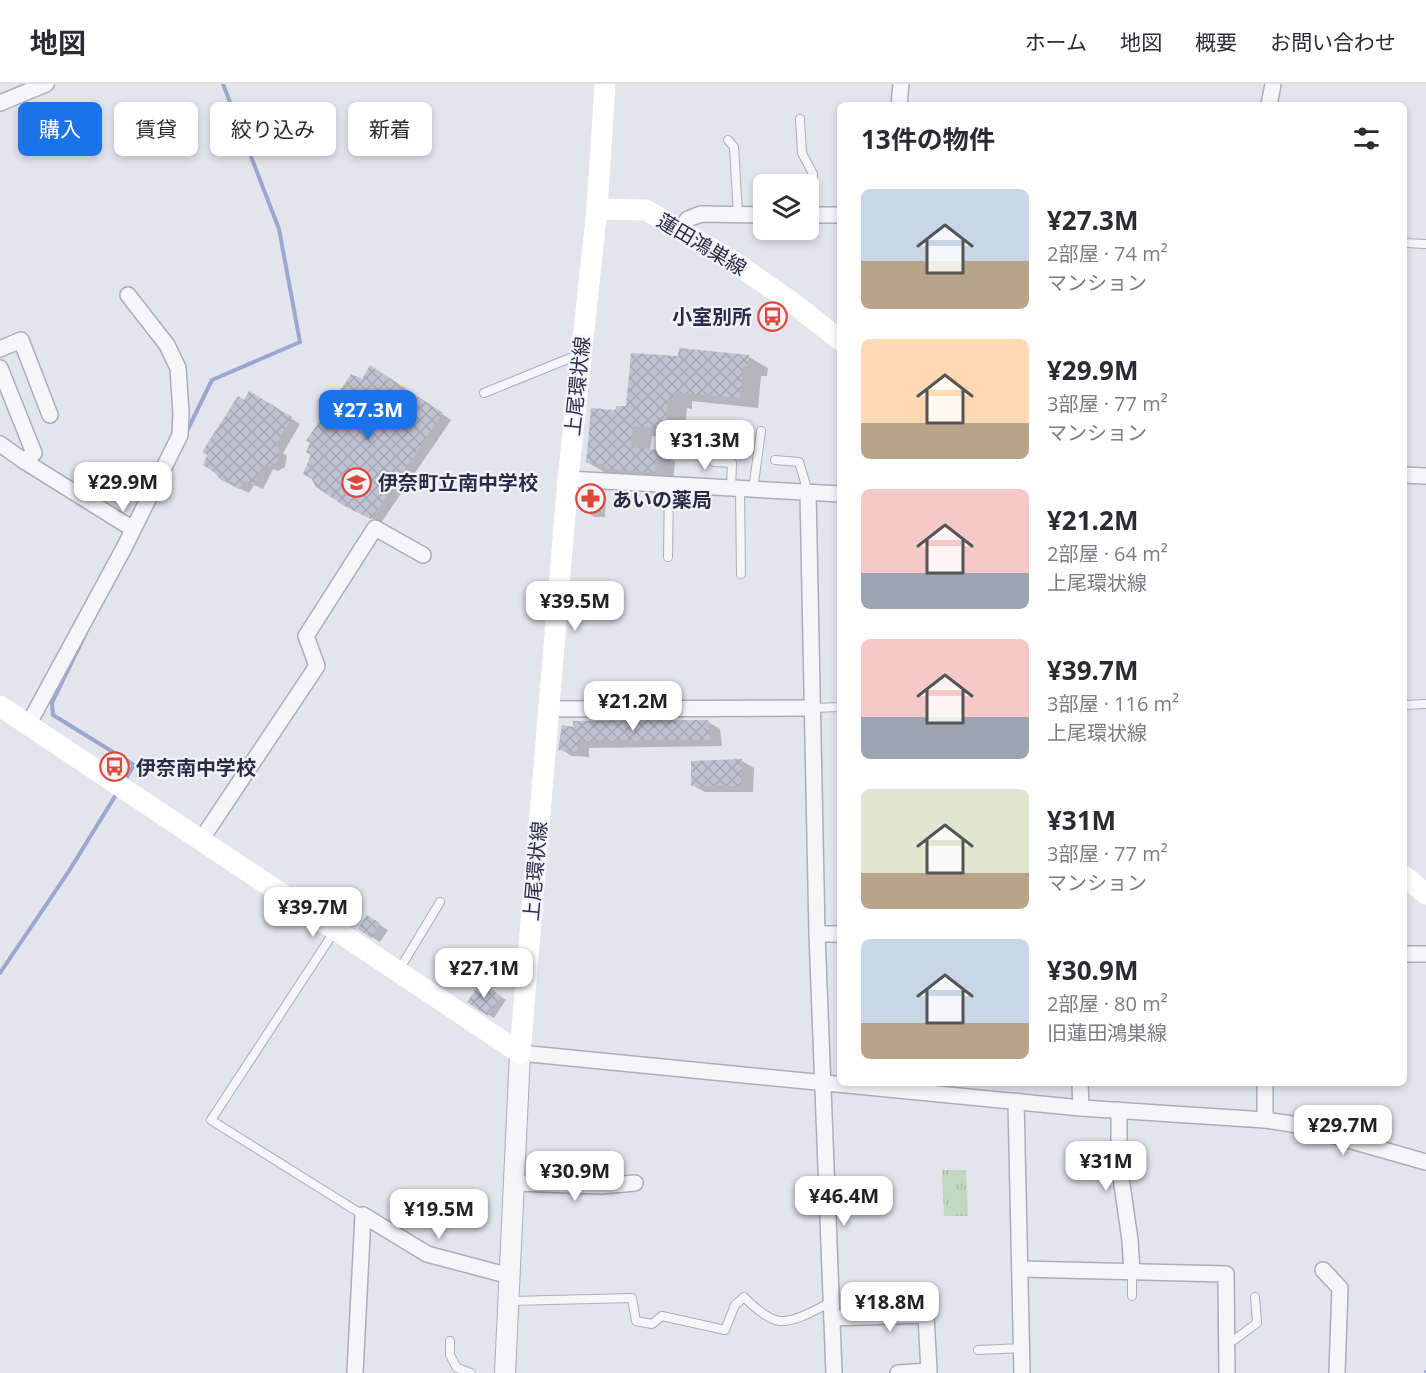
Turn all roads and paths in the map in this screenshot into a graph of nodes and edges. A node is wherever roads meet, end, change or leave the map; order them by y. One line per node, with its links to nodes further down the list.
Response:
1 (46, 84): 5 (street)
2 (605, 84): 11 (main road)
3 (901, 84): 6 (street)
4 (1273, 84): 7 (street)
5 (6, 95)
6 (899, 102)
7 (1270, 102)
8 (800, 119): 10 (lane)
9 (728, 140): 12 (lane)
10 (813, 174)
11 (597, 209): 16 (main road, 蓮田鴻巣線); 22 (main road, 上尾環状線)
12 (738, 214): 13 (street); 16 (street)
13 (753, 214)
14 (819, 215): 15 (street)
15 (837, 215)
16 (679, 231): 20 (main road, 蓮田鴻巣線)
17 (1407, 243): 18 (lane)
18 (1426, 244)
19 (128, 296): 38 (street)
20 (837, 338)
21 (0, 349): 25 (street)
22 (581, 353): 24 (lane); 33 (main road, 上尾環状線)
23 (0, 368): 29 (street)
24 (484, 393)
25 (50, 415)
26 (761, 431): 35 (lane)
27 (0, 444): 29 (street)
28 (775, 460): 36 (lane)
29 (24, 461): 38 (street)
30 (714, 462): 35 (lane)
31 (1407, 475): 32 (street)
32 (1426, 476)
33 (568, 479): 34 (street); 47 (main road, 上尾環状線)
34 (669, 485): 35 (street); 40 (lane)
35 (741, 489): 36 (street); 41 (lane)
36 (808, 493): 37 (street); 46 (street)
37 (837, 494)
38 (133, 529): 48 (street)
39 (423, 555): 49 (street)
40 (668, 557)
41 (741, 574)
42 (1426, 704): 43 (lane)
43 (1407, 705)
44 (0, 706): 48 (main road)
45 (837, 707): 46 (lane)
46 (813, 708): 47 (street); 54 (street)
47 (549, 710): 59 (main road, 上尾環状線)
48 (28, 725): 49 (main road)
49 (201, 840): 53 (main road)
50 (1407, 878): 51 (main road)
51 (1426, 894)
52 (440, 903): 58 (lane)
53 (336, 930): 58 (main road); 72 (lane)
54 (817, 934): 55 (street); 60 (street)
55 (837, 934)
56 (1407, 954): 57 (street)
57 (1426, 954)
58 (398, 971): 59 (main road)
59 (520, 1053): 60 (street); 70 (street)
60 (822, 1082): 61 (street); 80 (street)
61 (837, 1083)
62 (863, 1086): 65 (street)
63 (1080, 1086): 66 (street)
64 (1265, 1086): 68 (street)
65 (1016, 1101): 66 (street); 73 (street)
66 (1081, 1108): 67 (street)
67 (1119, 1110): 68 (street); 75 (street)
68 (1265, 1120): 69 (street)
69 (1426, 1162)
70 (514, 1183): 71 (street); 76 (street)
71 (635, 1183)
72 (363, 1215): 76 (street); 86 (street)
73 (1021, 1269): 75 (street); 84 (street)
74 (1323, 1270): 93 (street)
75 (1132, 1272): 77 (lane); 82 (street)
76 (510, 1276): 79 (street)
77 (1132, 1296)
78 (1255, 1297): 82 (lane)
79 (509, 1301): 80 (lane); 88 (street)
80 (831, 1302): 81 (street)
81 (832, 1318): 89 (street); 90 (street)
82 (1227, 1340): 92 (street)
83 (450, 1341): 87 (lane)
84 (1022, 1348): 85 (lane); 91 (street)
85 (978, 1350)
86 (355, 1373)
87 (471, 1373)
88 (505, 1373)
89 (834, 1373)
90 (898, 1373)
91 (1023, 1373)
92 (1227, 1373)
93 (1337, 1373)

